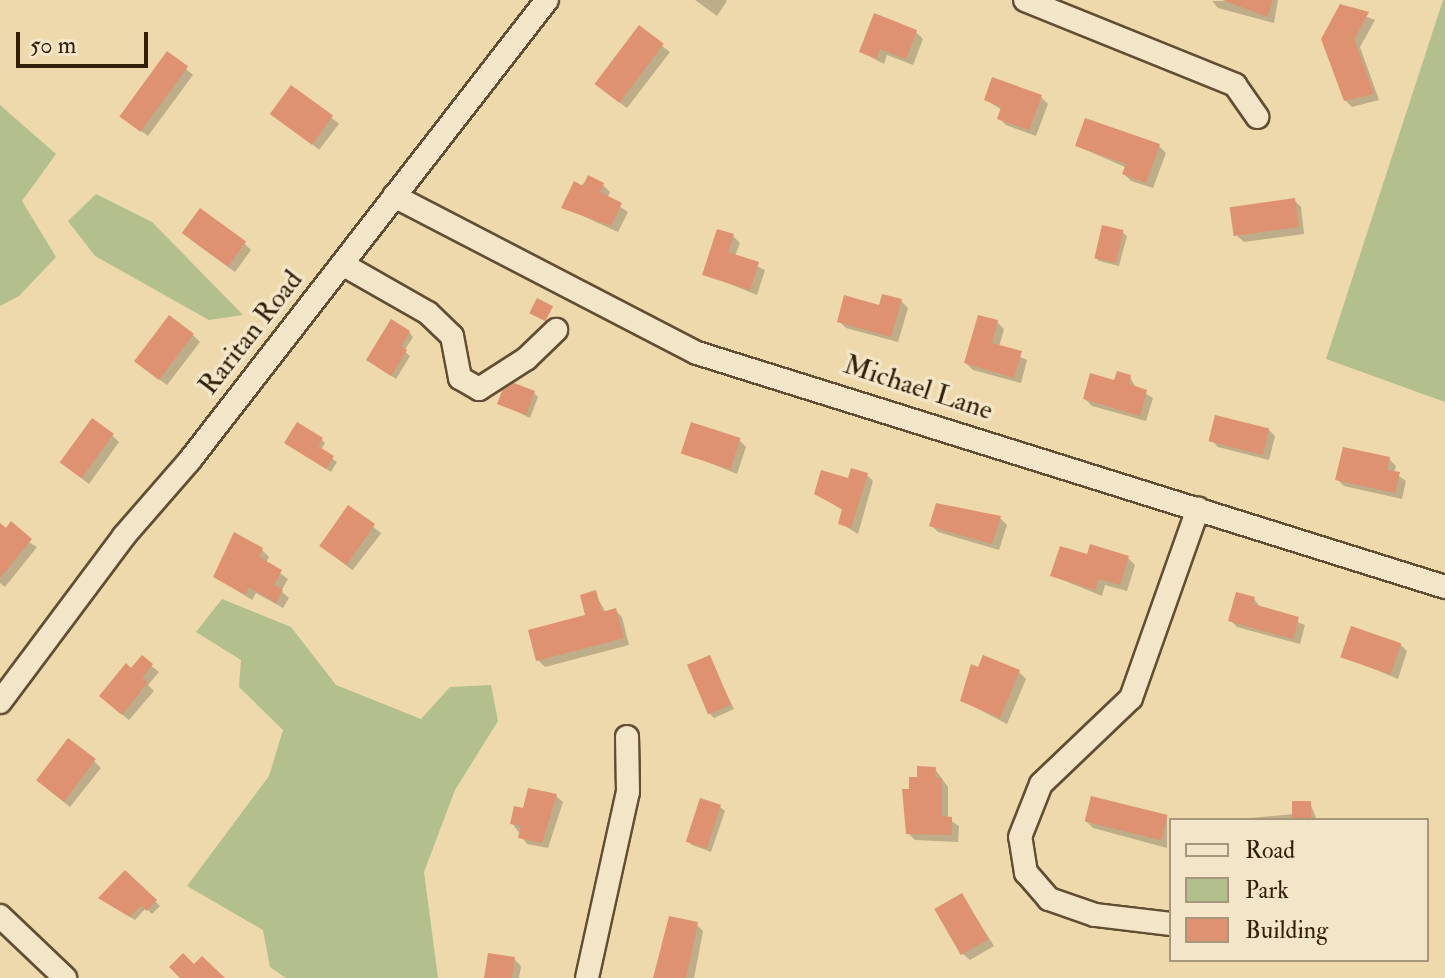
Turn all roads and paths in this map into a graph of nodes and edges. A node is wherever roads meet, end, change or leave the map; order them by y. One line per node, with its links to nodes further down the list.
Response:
1 (547, 0): 4 (street, Raritan Road)
2 (1025, 0): 3 (street)
3 (1257, 117)
4 (394, 196): 5 (street, Raritan Road); 7 (street, Michael Lane)
5 (342, 264): 6 (street); 9 (street, Raritan Road)
6 (556, 330)
7 (1198, 509): 8 (street, Michael Lane); 12 (street)
8 (1445, 587)
9 (0, 702)
10 (627, 737): 14 (street)
11 (0, 916): 13 (street)
12 (1169, 924)
13 (65, 978)
14 (587, 978)

